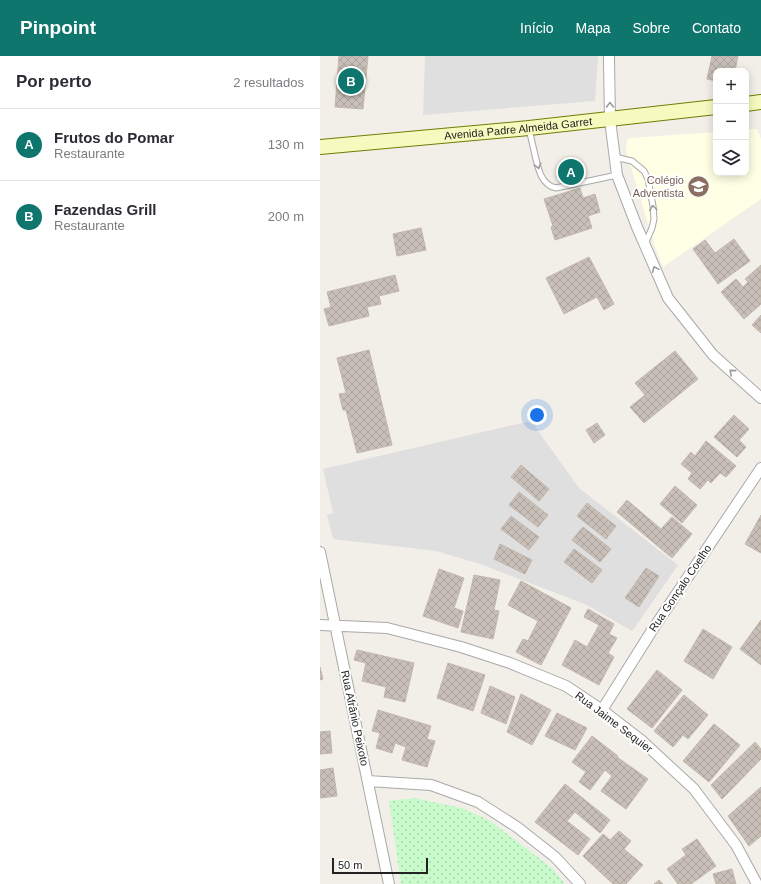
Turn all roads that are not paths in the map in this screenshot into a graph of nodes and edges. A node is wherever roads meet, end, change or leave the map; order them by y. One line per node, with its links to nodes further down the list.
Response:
1 (609, 56): 5 (street, one-way to 1)
2 (761, 102): 3 (main road)
3 (749, 104)
4 (713, 107): 5 (main road, Avenida Padre Almeida Garret)
5 (610, 120): 6 (main road, Avenida Padre Almeida Garret); 8 (street)
6 (529, 128): 7 (main road, Avenida Padre Almeida Garret); 9 (lane, one-way to 9)
7 (320, 147)
8 (614, 157): 9 (street); 10 (lane, one-way to 8)
9 (617, 176): 10 (street)
10 (644, 245): 11 (street, one-way to 10)
11 (761, 398)
12 (761, 468): 16 (street, Rua Gonçalo Coelho)
13 (320, 552): 15 (street, Rua Afrânio Peixoto)
14 (320, 626): 15 (street, Rua Jaime Sequier)
15 (335, 626): 16 (street, Rua Jaime Sequier); 17 (street, Rua Afrânio Peixoto)
16 (602, 710): 20 (street, Rua Jaime Sequier)
17 (368, 781): 18 (street, Rua Afrânio Peixoto); 19 (street)
18 (389, 884)
19 (580, 884)
20 (757, 884)

